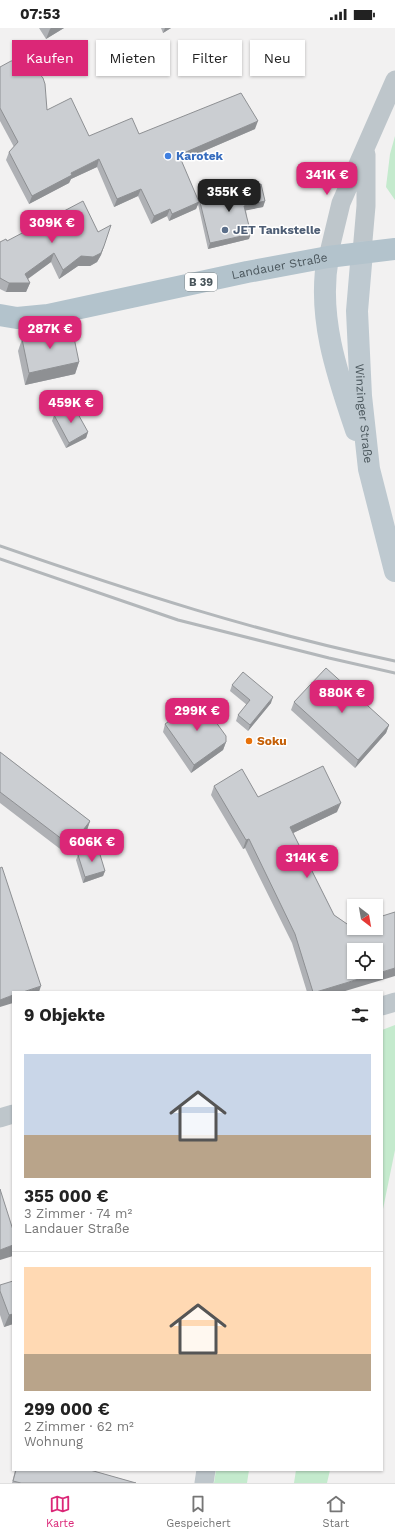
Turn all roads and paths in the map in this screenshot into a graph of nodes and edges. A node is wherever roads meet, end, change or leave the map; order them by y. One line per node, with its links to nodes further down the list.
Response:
1 (395, 80): 2 (street)
2 (366, 149): 4 (street); 5 (street)
3 (395, 248): 4 (main road, Landauer Straße / B 39)
4 (362, 252): 5 (main road, Landauer Straße / B 39); 7 (street, Winzinger Straße)
5 (328, 257): 6 (main road, Landauer Straße / B 39); 7 (street)
6 (0, 315)
7 (369, 469): 8 (street, Winzinger Straße)
8 (395, 571)
9 (395, 1002): 10 (street)
10 (383, 1006)
11 (12, 1114): 12 (street)
12 (0, 1118)
13 (206, 1471): 14 (street)
14 (204, 1483)

